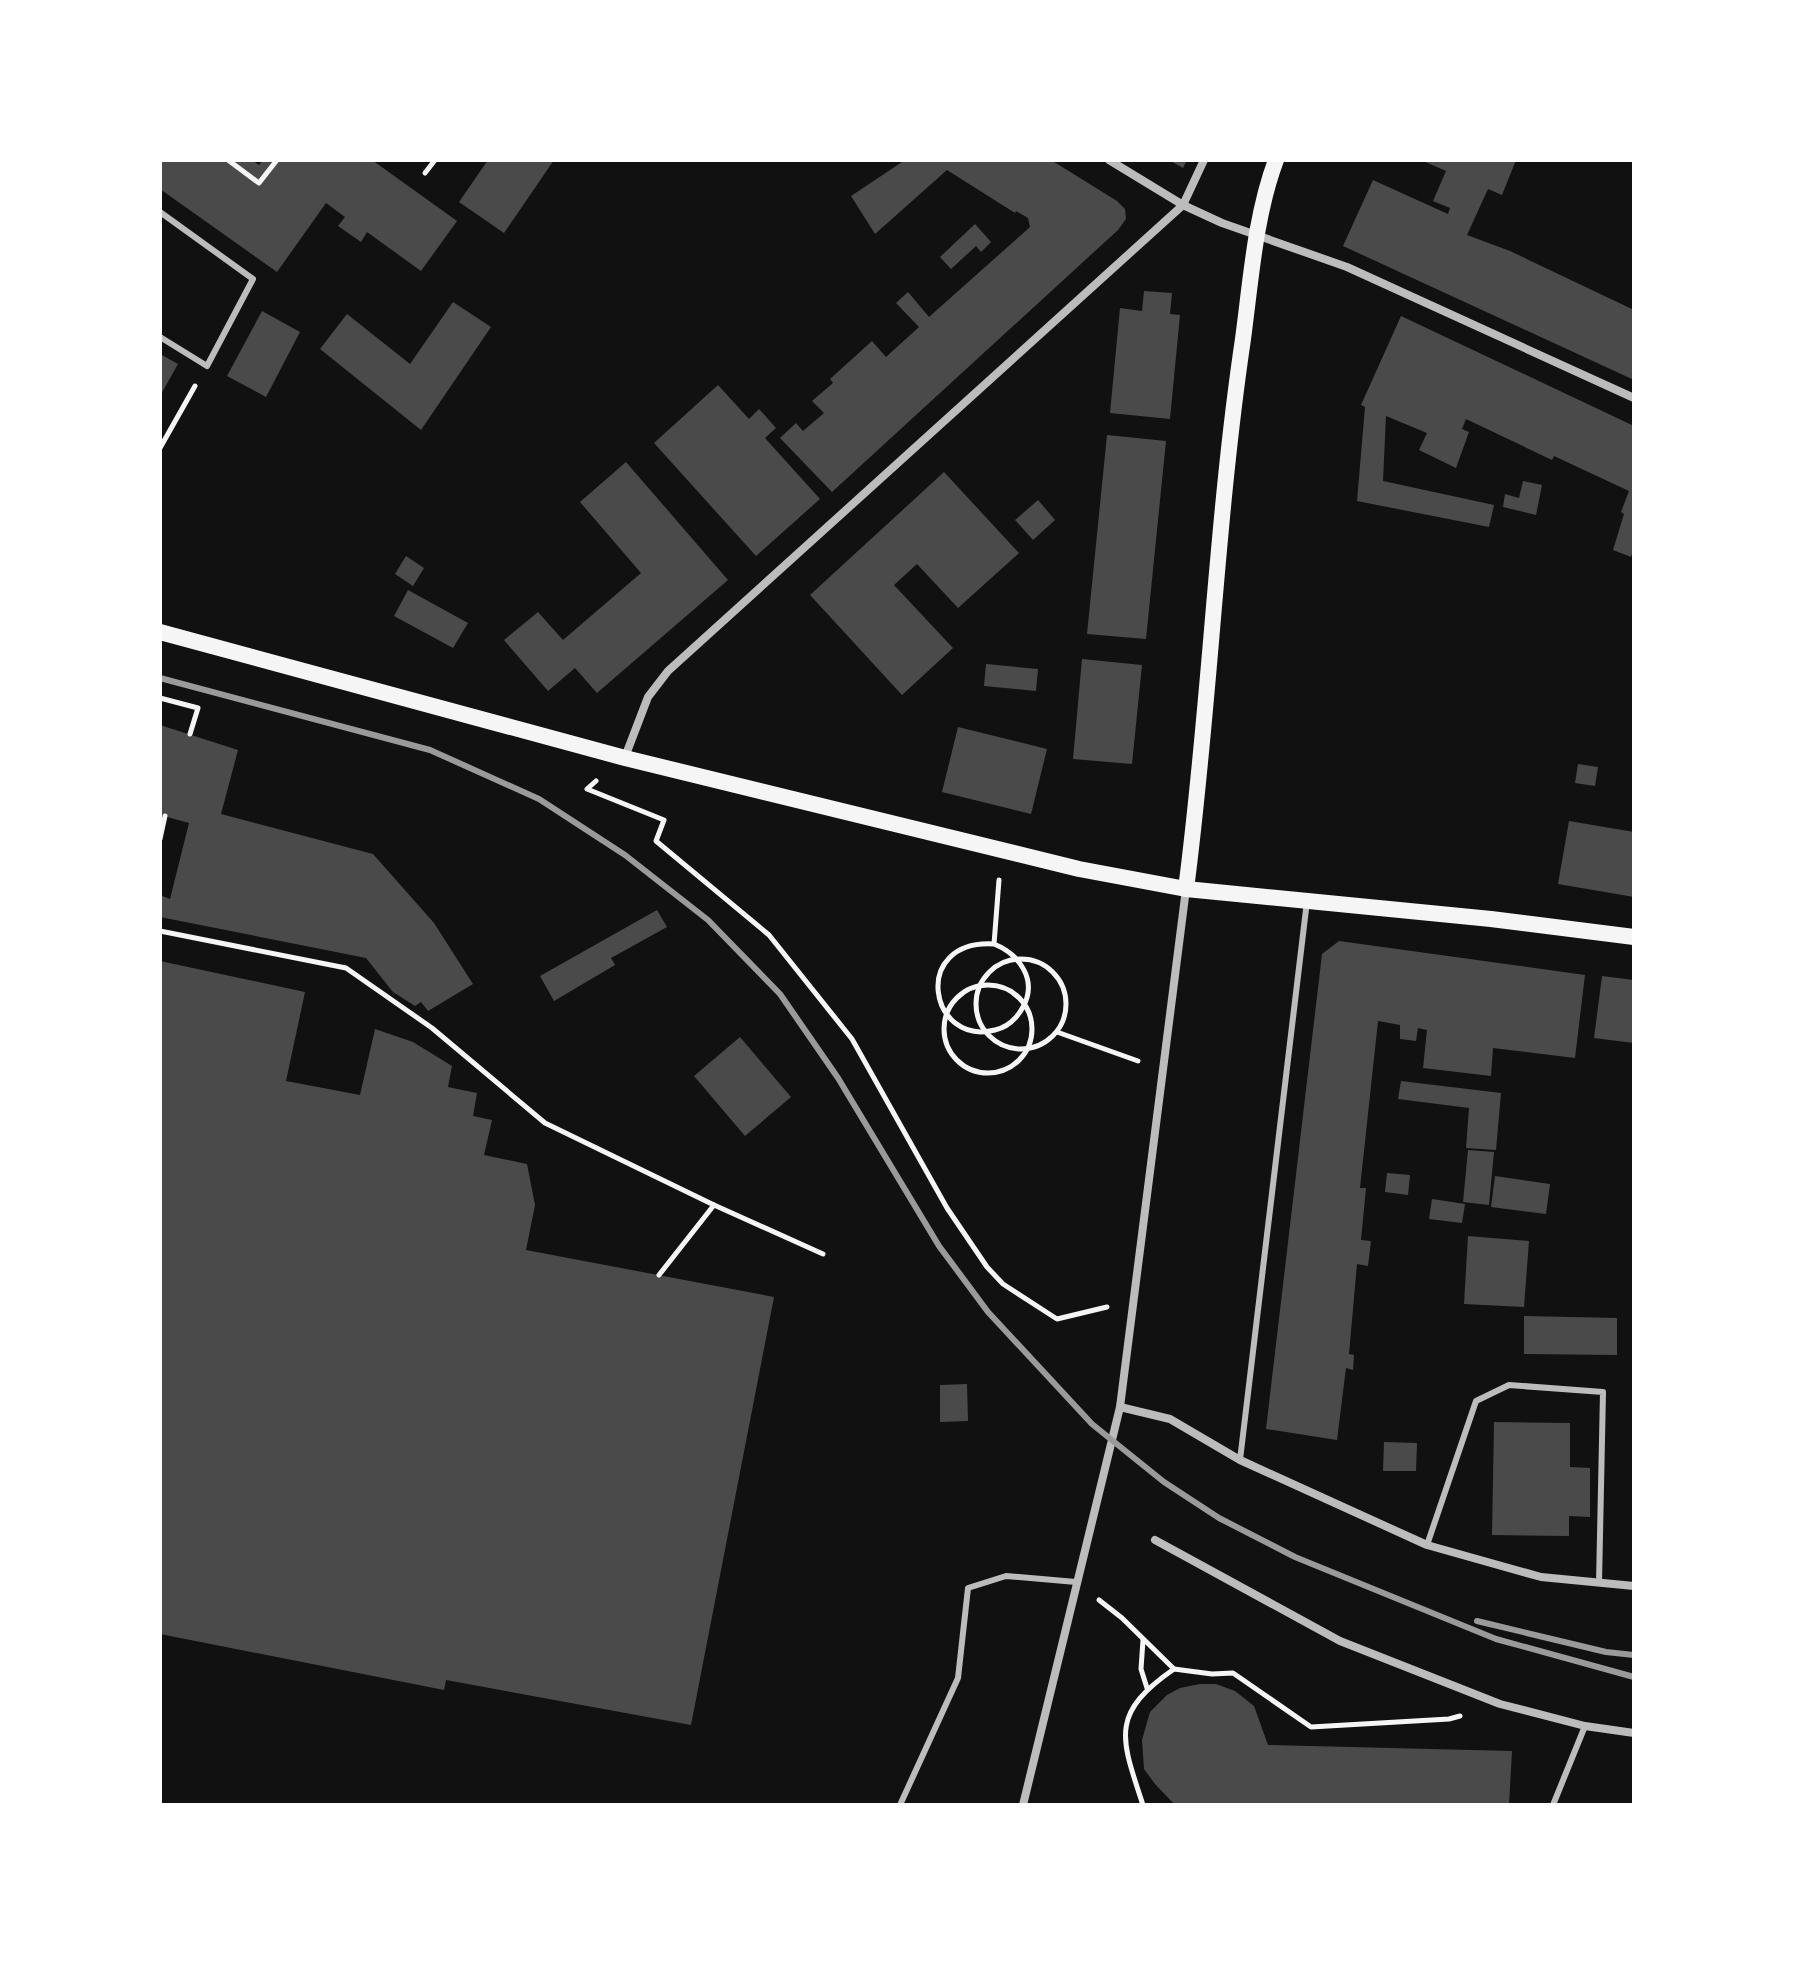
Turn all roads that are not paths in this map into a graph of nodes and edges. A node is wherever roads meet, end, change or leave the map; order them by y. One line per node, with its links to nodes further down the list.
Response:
1 (1109, 160): 4 (street)
2 (1204, 160): 4 (street)
3 (1276, 160): 6 (main road)
4 (1183, 205): 6 (street); 10 (street)
5 (160, 212): 7 (lane)
6 (1258, 236): 8 (street); 11 (main road)
7 (160, 337)
8 (1634, 398)
9 (160, 632): 10 (main road)
10 (625, 758): 11 (main road)
11 (1186, 889): 12 (main road); 14 (street)
12 (1307, 901): 13 (main road); 15 (lane)
13 (1634, 937)
14 (1120, 1407): 15 (street); 18 (street)
15 (1240, 1460): 17 (street)
16 (1155, 1540): 21 (street)
17 (1427, 1545): 19 (street); 19 (lane)
18 (1076, 1582): 23 (lane); 24 (street)
19 (1599, 1583): 20 (street)
20 (1634, 1586)
21 (1585, 1726): 22 (street); 25 (lane)
22 (1634, 1733)
23 (900, 1805)
24 (1023, 1805)
25 (1553, 1805)

